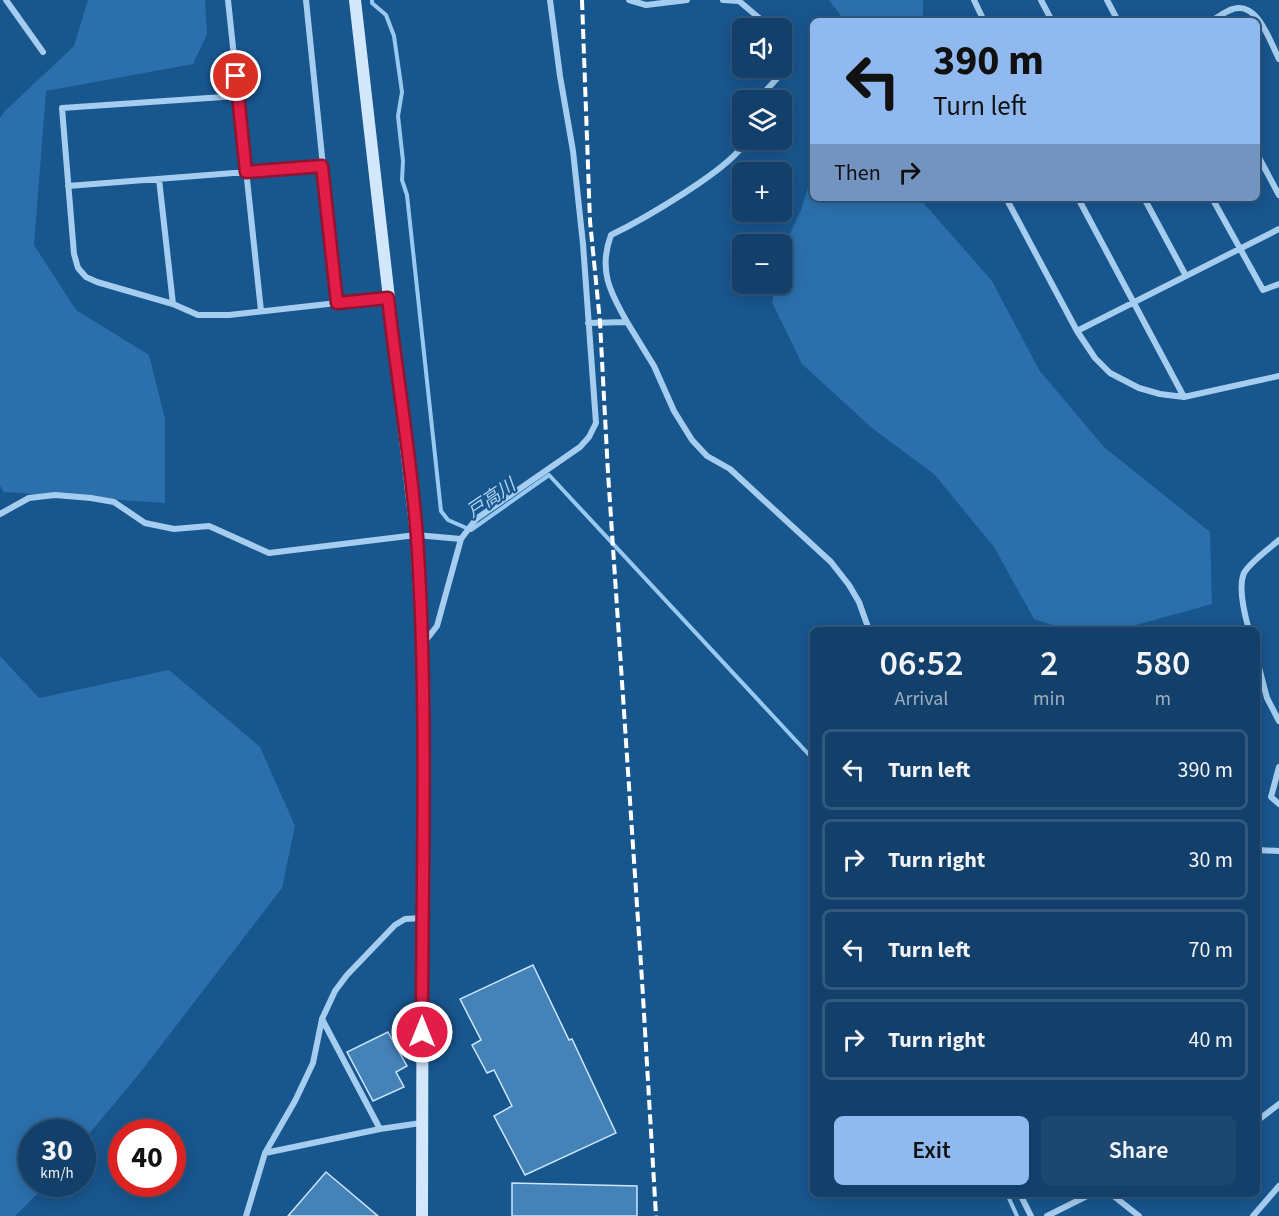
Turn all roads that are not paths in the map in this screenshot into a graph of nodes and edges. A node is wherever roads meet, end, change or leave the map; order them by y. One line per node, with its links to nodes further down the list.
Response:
1 (6, 0): 19 (street)
2 (228, 0): 23 (street)
3 (306, 0): 26 (street)
4 (355, 0): 39 (street)
5 (550, 0): 45 (street)
6 (629, 0): 7 (street)
7 (687, 0)
8 (723, 0): 12 (street)
9 (974, 0): 13 (street)
10 (1041, 0): 14 (street)
11 (1107, 0): 15 (street)
12 (759, 18)
13 (983, 18)
14 (1050, 18)
15 (1116, 18)
16 (1216, 18): 17 (street)
17 (1257, 18)
18 (1260, 23): 20 (street)
19 (43, 52)
20 (1279, 59)
21 (777, 78): 22 (street)
22 (766, 90)
23 (238, 96): 27 (street); 29 (street)
24 (738, 150): 44 (street)
25 (1260, 160): 30 (street)
26 (322, 166): 27 (street); 41 (street)
27 (246, 172): 28 (street); 43 (street)
28 (159, 179): 29 (street); 42 (street)
29 (68, 186): 42 (street)
30 (1279, 195)
31 (1008, 201): 46 (street)
32 (1080, 201): 40 (street)
33 (1146, 201): 37 (street)
34 (1214, 201): 36 (street)
35 (1279, 229): 36 (street)
36 (1239, 249): 37 (street); 38 (street)
37 (1186, 276): 40 (street)
38 (1279, 284)
39 (388, 298): 41 (street); 50 (street)
40 (1134, 302): 46 (street); 48 (street)
41 (337, 303): 43 (street)
42 (173, 304): 43 (street)
43 (261, 311)
44 (627, 322): 45 (street); 53 (street)
45 (588, 323): 51 (street)
46 (1077, 331): 48 (street)
47 (1279, 376): 48 (street)
48 (1185, 397)
49 (0, 514): 50 (street)
50 (416, 535): 51 (street); 55 (street)
51 (461, 539): 55 (street)
52 (1279, 540): 54 (street)
53 (867, 627)
54 (1248, 627)
55 (422, 645): 62 (street)
56 (1260, 671): 57 (street)
57 (1279, 721)
58 (1279, 767): 59 (street)
59 (1279, 804)
60 (1260, 850): 61 (street)
61 (1279, 851)
62 (422, 918): 63 (street); 66 (street)
63 (322, 1019): 67 (street); 68 (street)
64 (1279, 1104): 65 (street)
65 (1260, 1119)
66 (421, 1123): 67 (street); 74 (street)
67 (380, 1129): 68 (street)
68 (265, 1153): 73 (street)
69 (1279, 1186): 78 (street)
70 (1022, 1197): 75 (street)
71 (1085, 1197): 76 (street)
72 (1115, 1197): 77 (street)
73 (246, 1216)
74 (422, 1216)
75 (1031, 1216)
76 (1047, 1216)
77 (1139, 1216)
78 (1252, 1216)

